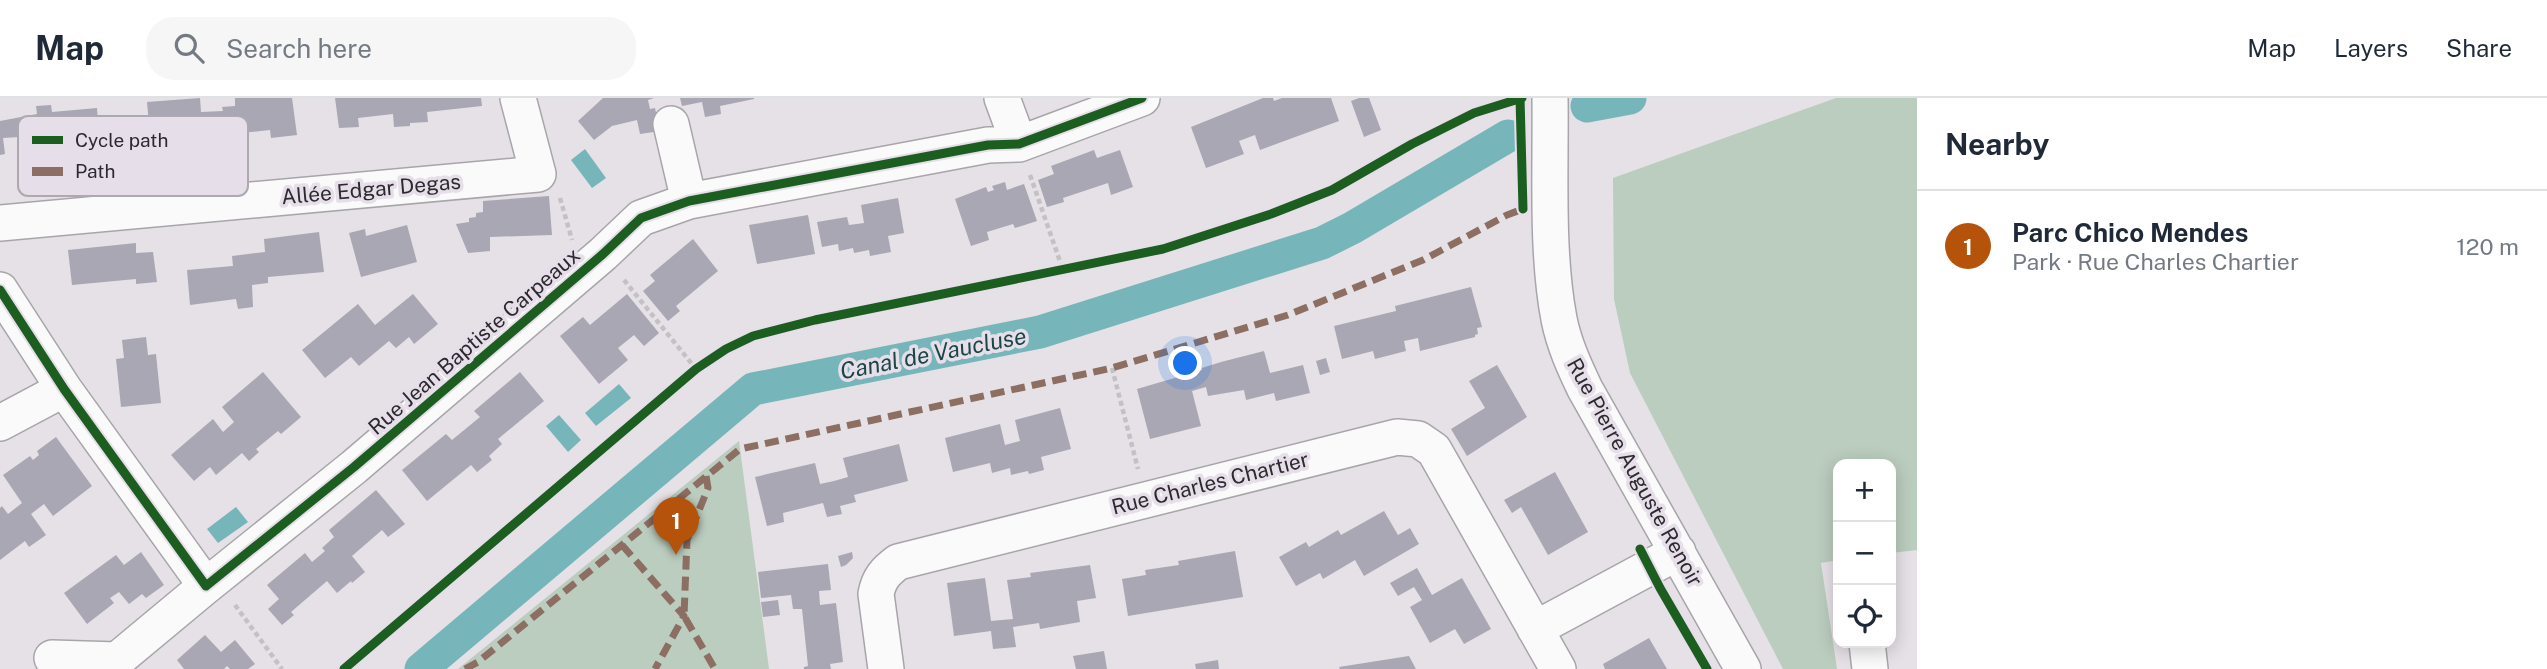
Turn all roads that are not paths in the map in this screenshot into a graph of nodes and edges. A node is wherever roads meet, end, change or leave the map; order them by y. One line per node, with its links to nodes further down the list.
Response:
1 (519, 98): 8 (street, Allée Edgar Degas)
2 (1002, 98): 6 (street)
3 (1142, 98): 6 (street, Rue Jean Baptiste Carpeaux)
4 (1550, 98): 12 (street, Rue Pierre Auguste Renoir)
5 (671, 124): 7 (street)
6 (1019, 144): 7 (street, Rue Jean Baptiste Carpeaux)
7 (689, 201): 13 (street, Rue Jean Baptiste Carpeaux)
8 (0, 223)
9 (1, 293): 10 (street)
10 (64, 389): 11 (street); 13 (street)
11 (0, 424)
12 (1678, 552): 14 (street); 19 (street, Rue Pierre Auguste Renoir)
13 (210, 582): 16 (street, Rue Jean Baptiste Carpeaux)
14 (1535, 629): 17 (street, Rue Charles Chartier); 18 (street, Rue Charles Chartier)
15 (1868, 648): 20 (street)
16 (52, 658)
17 (886, 669)
18 (1558, 669)
19 (1743, 669)
20 (1870, 669)

